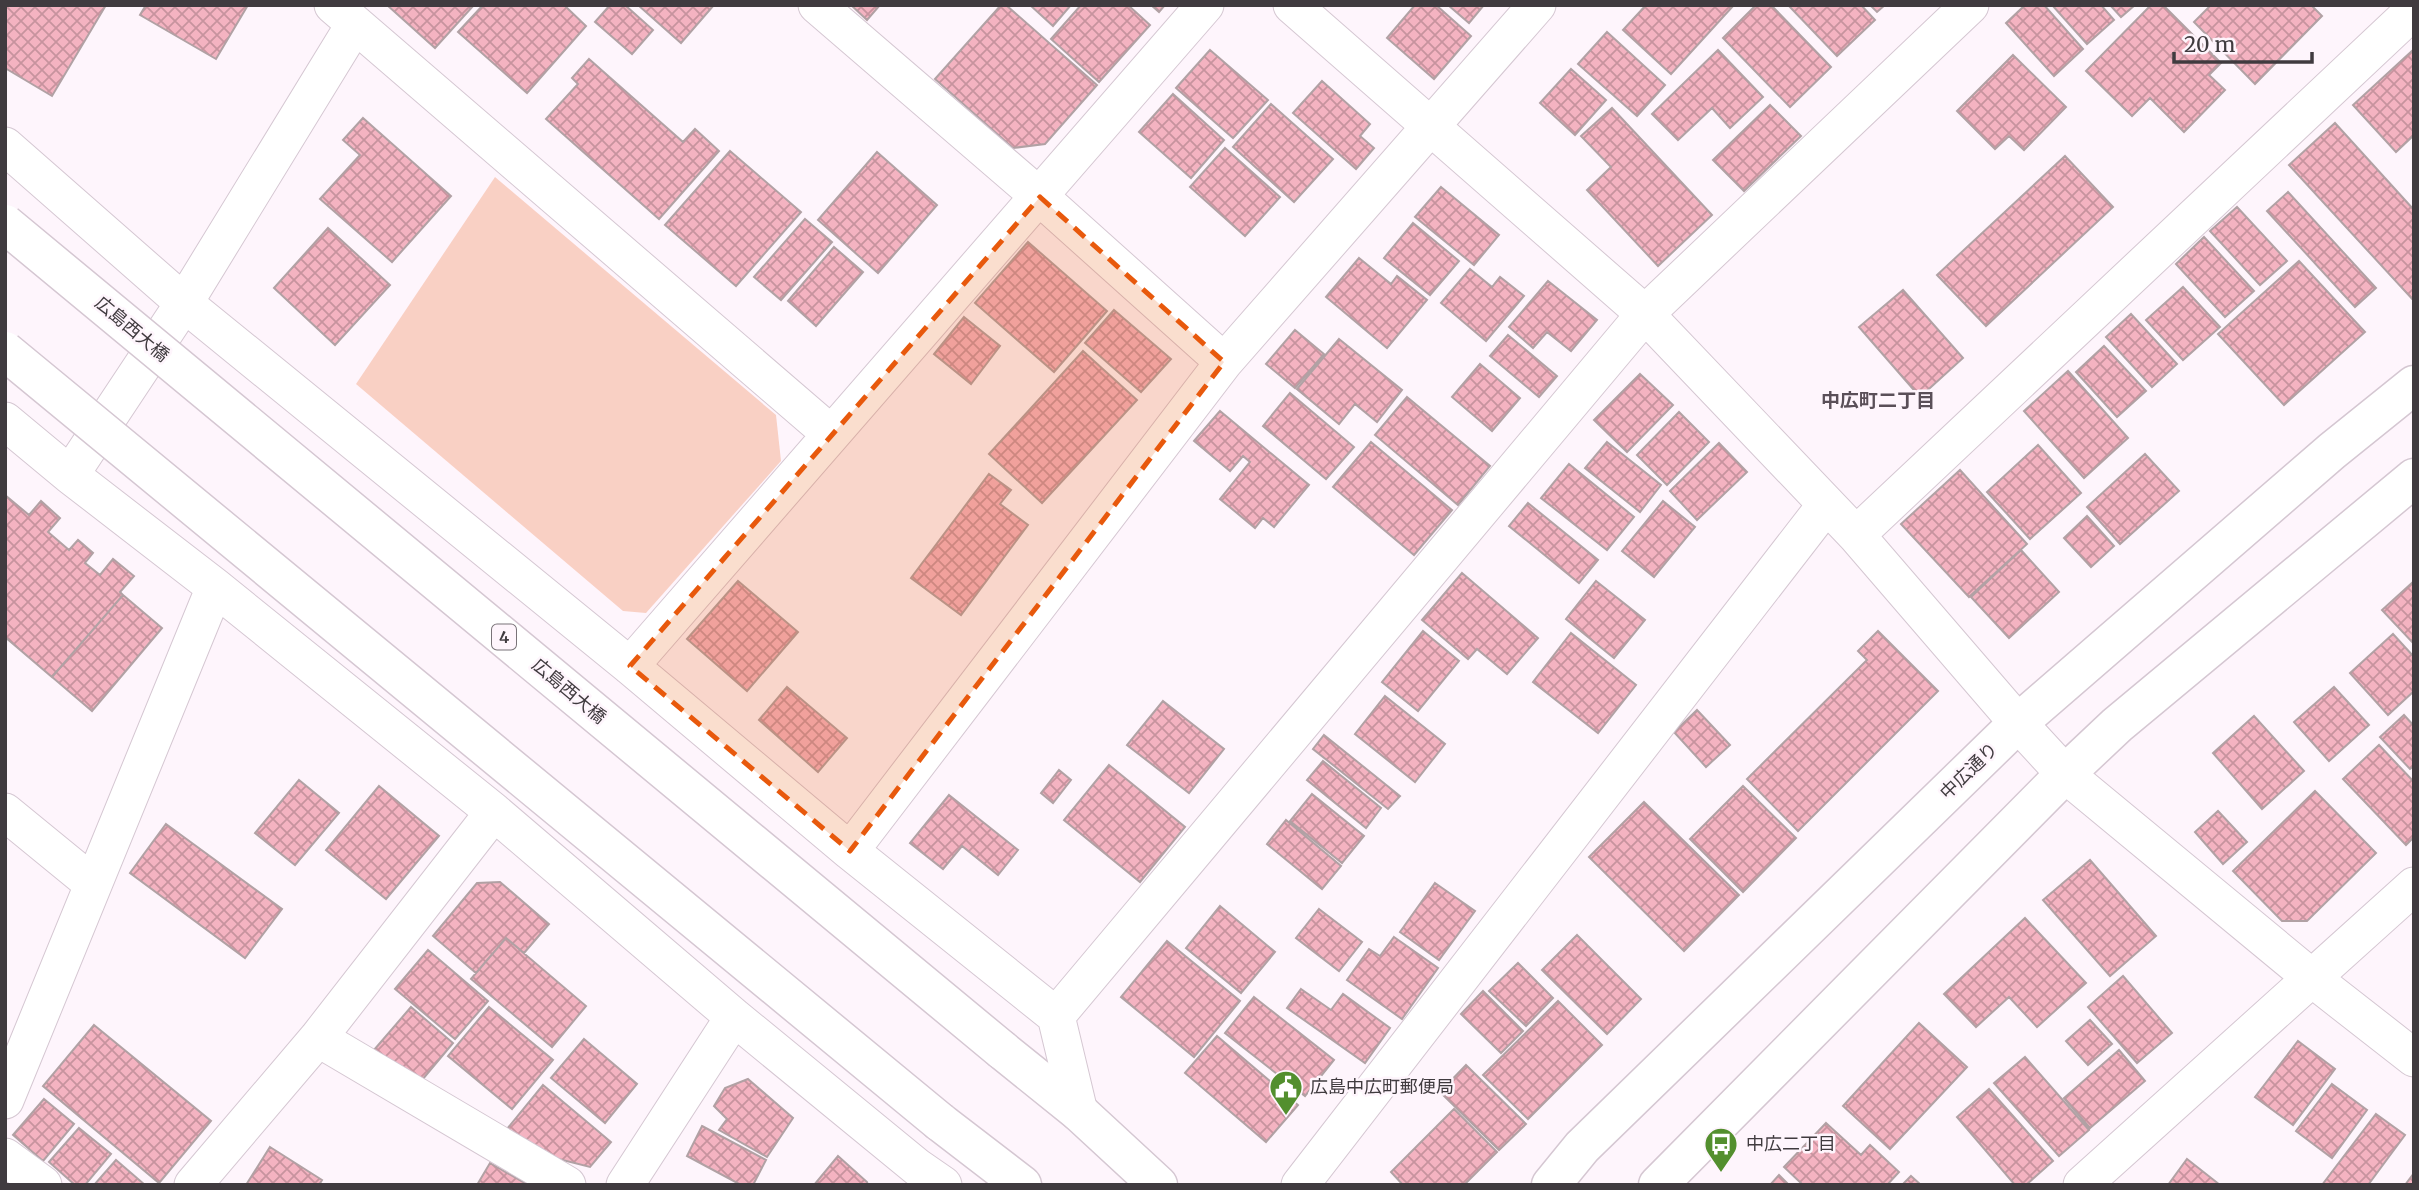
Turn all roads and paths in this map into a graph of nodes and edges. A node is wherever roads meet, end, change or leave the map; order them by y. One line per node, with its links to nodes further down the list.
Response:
1 (817, 5): 10 (street)
2 (1205, 5): 10 (street)
3 (1292, 5): 8 (street)
4 (1537, 5): 8 (street)
5 (1970, 5): 13 (street)
6 (2414, 10): 22 (street)
7 (344, 14): 12 (street); 18 (street)
8 (1430, 128): 13 (street); 15 (street)
9 (5, 146): 12 (street)
10 (1040, 197): 15 (street); 18 (street)
11 (5, 224): 38 (main road, 広島西大橋 / 4, bridge)
12 (184, 303): 19 (street); 24 (street)
13 (1645, 314): 21 (street); 33 (street)
14 (5, 351): 45 (main road, bridge)
15 (1224, 362): 29 (street)
16 (2414, 385): 25 (main road, 中広通り)
17 (5, 421): 19 (street)
18 (831, 434): 24 (street)
19 (70, 475): 23 (street)
20 (2414, 478): 26 (main road)
21 (1826, 505): 22 (street); 47 (street)
22 (1856, 535): 25 (street)
23 (215, 587): 27 (street); 30 (street)
24 (630, 666): 29 (street)
25 (2018, 723): 26 (street); 48 (main road, 中広通り)
26 (2065, 774): 32 (street); 49 (main road)
27 (495, 812): 34 (street); 35 (street)
28 (5, 813): 30 (street)
29 (850, 851): 33 (street)
30 (93, 884): 37 (street)
31 (2414, 886): 32 (street)
32 (2312, 979): 36 (street); 50 (street)
33 (1056, 1016): 38 (street)
34 (734, 1017): 40 (street); 44 (street)
35 (318, 1038): 42 (street); 43 (street)
36 (2414, 1058)
37 (5, 1100)
38 (1079, 1112): 46 (main road)
39 (5, 1157): 41 (street)
40 (922, 1179)
41 (43, 1185)
42 (193, 1185)
43 (567, 1185)
44 (625, 1185)
45 (1022, 1185)
46 (1158, 1185)
47 (1300, 1185)
48 (1551, 1185)
49 (1658, 1185)
50 (2082, 1185)

